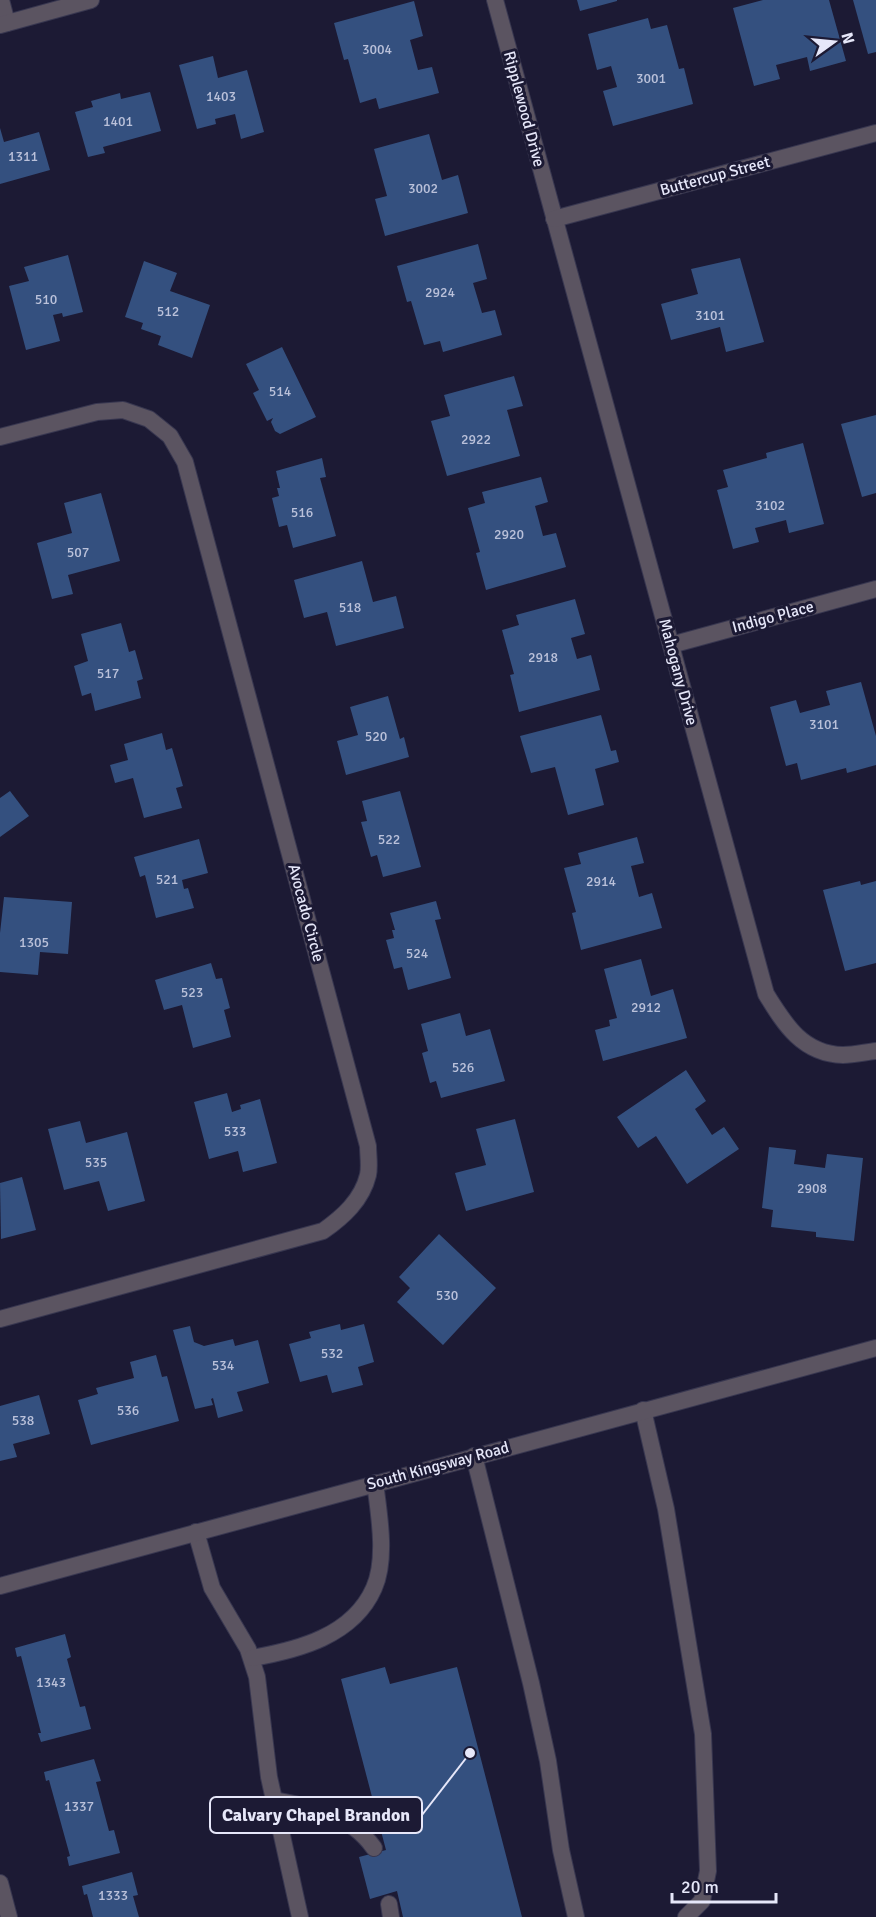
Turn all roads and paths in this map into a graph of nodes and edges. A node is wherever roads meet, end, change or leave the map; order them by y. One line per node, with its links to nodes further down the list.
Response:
1 (1, 0): 4 (street)
2 (91, 0): 4 (street)
3 (495, 0): 6 (street, Ripplewood Drive)
4 (4, 24)
5 (876, 133): 6 (street, Buttercup Street)
6 (554, 219): 9 (street, Mahogany Drive)
7 (0, 437): 11 (street, Avocado Circle)
8 (876, 589): 9 (street, Indigo Place)
9 (671, 645): 10 (street, Mahogany Drive)
10 (876, 1051)
11 (0, 1319)
12 (876, 1348): 13 (street, South Kingsway Road)
13 (643, 1410): 14 (street, South Kingsway Road); 25 (street)
14 (474, 1456): 15 (street, South Kingsway Road); 24 (street)
15 (375, 1483): 16 (street, South Kingsway Road); 18 (street)
16 (196, 1532): 17 (street, South Kingsway Road); 18 (street)
17 (0, 1586)
18 (252, 1658): 19 (street)
19 (273, 1800): 20 (street); 23 (street)
20 (374, 1848)
21 (0, 1883): 22 (street)
22 (9, 1917)
23 (300, 1917)
24 (576, 1917)
25 (686, 1917)

